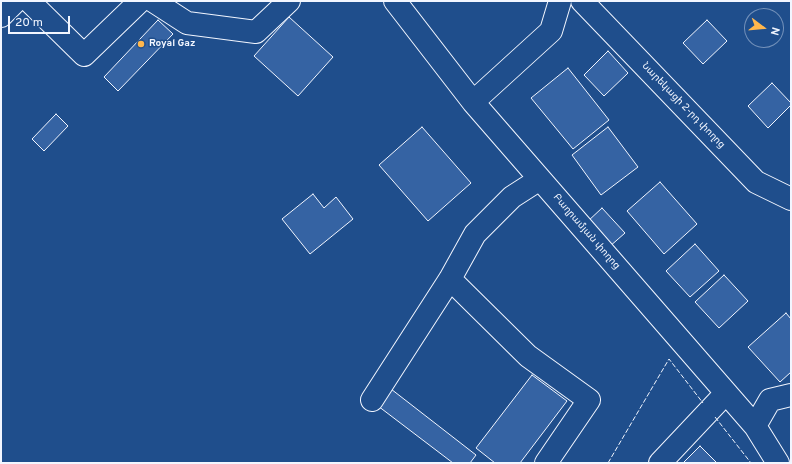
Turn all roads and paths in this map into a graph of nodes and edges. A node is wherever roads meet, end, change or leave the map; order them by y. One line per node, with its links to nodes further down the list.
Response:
1 (16, 1): 9 (street)
2 (29, 1): 3 (street)
3 (140, 1)
4 (153, 1): 5 (street)
5 (289, 1)
6 (395, 1): 10 (street, Բաղրամյան փողոց)
7 (560, 1): 10 (street)
8 (582, 1): 12 (street, Նարեկացի 2-րդ փողոց)
9 (1, 16)
10 (473, 102): 11 (street, Բաղրամյան փողոց)
11 (540, 179): 13 (street); 14 (street, Բաղրամյան փողոց)
12 (791, 199)
13 (450, 278): 16 (street); 18 (street)
14 (726, 393): 17 (street, Բաղրամյան փողոց); 19 (street)
15 (791, 395): 17 (street)
16 (372, 400)
17 (755, 426): 20 (street, Բաղրամյան փողոց)
18 (546, 463)
19 (660, 463)
20 (778, 463)

